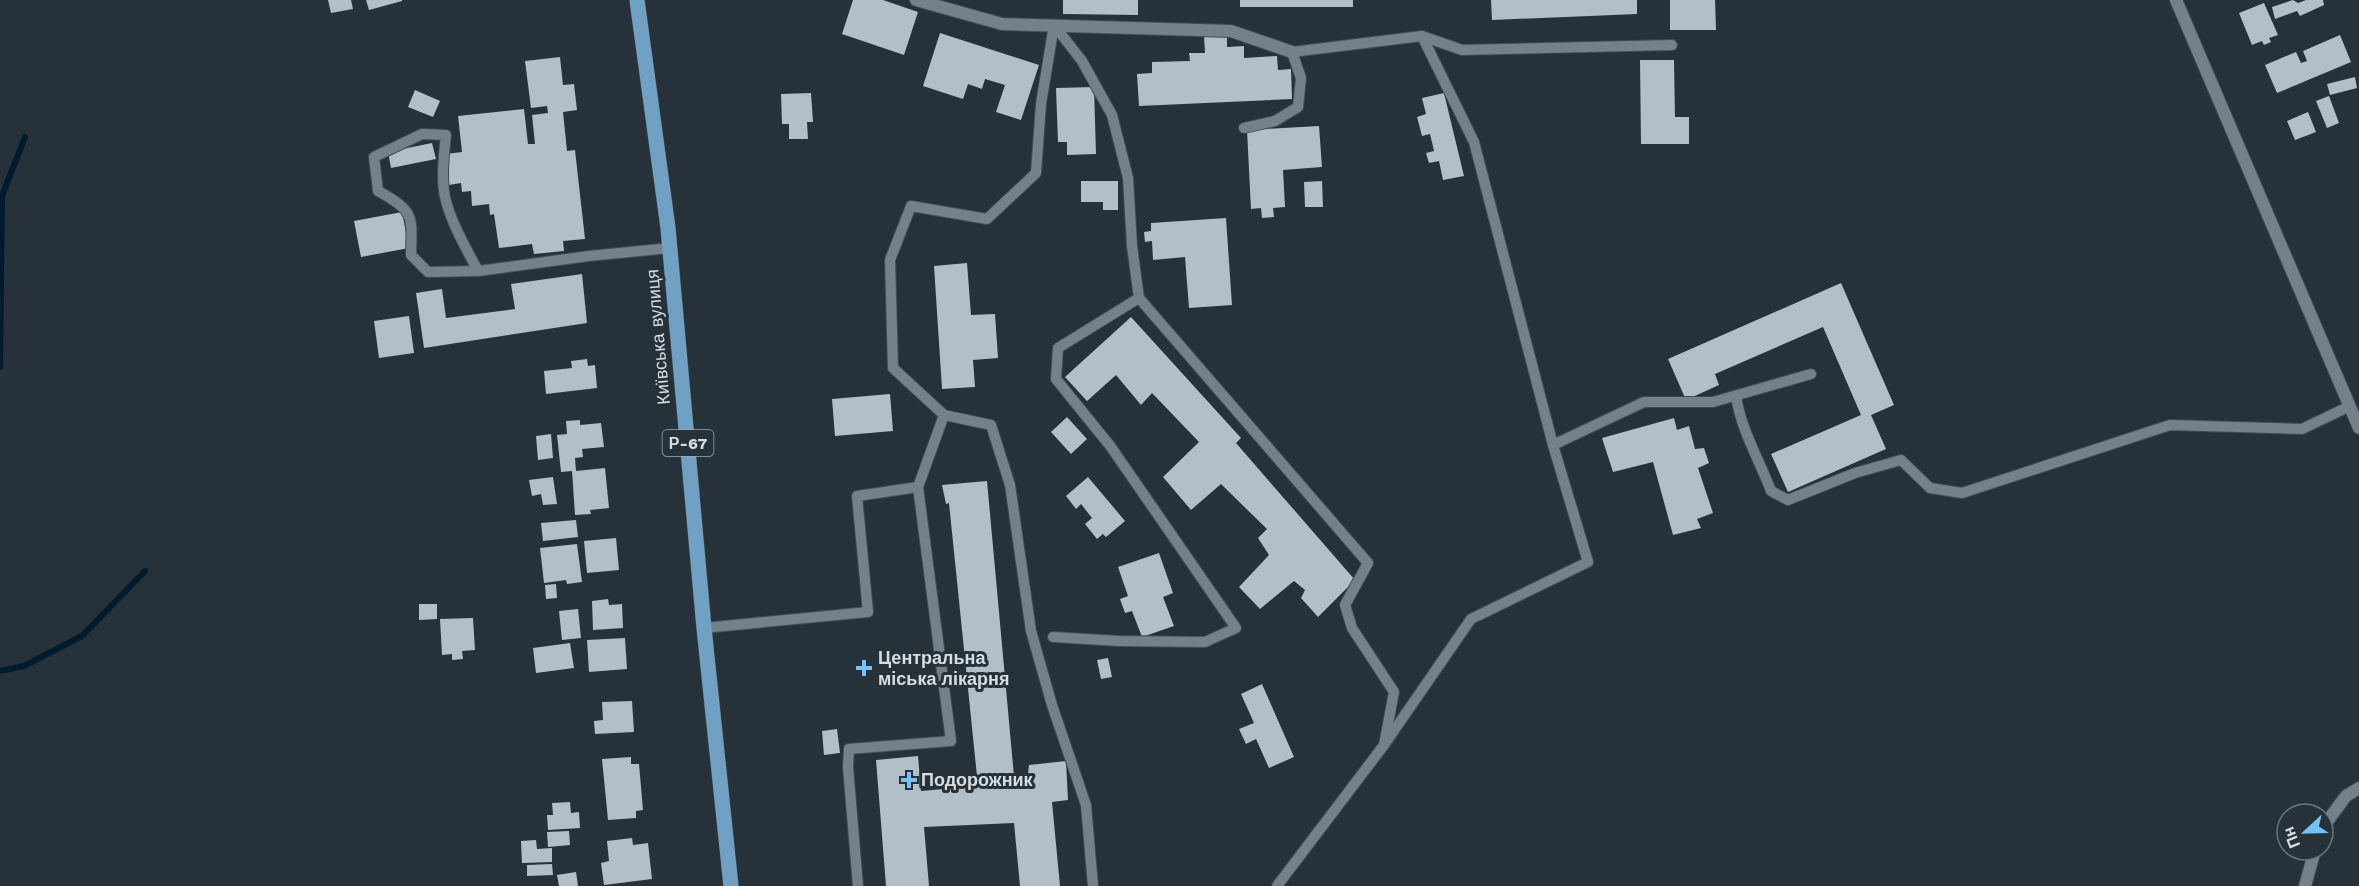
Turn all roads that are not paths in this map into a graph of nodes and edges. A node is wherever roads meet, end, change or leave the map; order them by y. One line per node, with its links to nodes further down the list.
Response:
1 (636, 0): 9 (main road, Київська вулиця / Р-67)
2 (916, 0): 4 (street)
3 (2176, 0): 14 (street)
4 (1054, 26): 7 (street); 11 (lane); 15 (lane)
5 (1422, 36): 6 (lane); 7 (lane); 17 (lane)
6 (1672, 45)
7 (1292, 52): 8 (lane)
8 (1244, 128)
9 (670, 248): 10 (lane); 19 (main road, Київська вулиця / Р-67)
10 (478, 271): 10 (lane)
11 (1140, 298): 20 (lane); 21 (lane)
12 (1811, 374): 13 (lane)
13 (1736, 396): 14 (lane); 17 (lane)
14 (2350, 406): 16 (street)
15 (944, 415): 18 (lane); 27 (lane)
16 (2359, 428)
17 (1553, 445): 21 (lane)
18 (918, 487): 19 (lane); 26 (lane)
19 (704, 628): 25 (main road, Київська вулиця / Р-67)
20 (1053, 637)
21 (1384, 745): 28 (lane)
22 (2359, 788): 23 (street)
23 (2335, 811)
24 (2311, 862): 29 (street)
25 (731, 886)
26 (858, 886)
27 (1093, 886)
28 (1277, 886)
29 (2305, 886)

